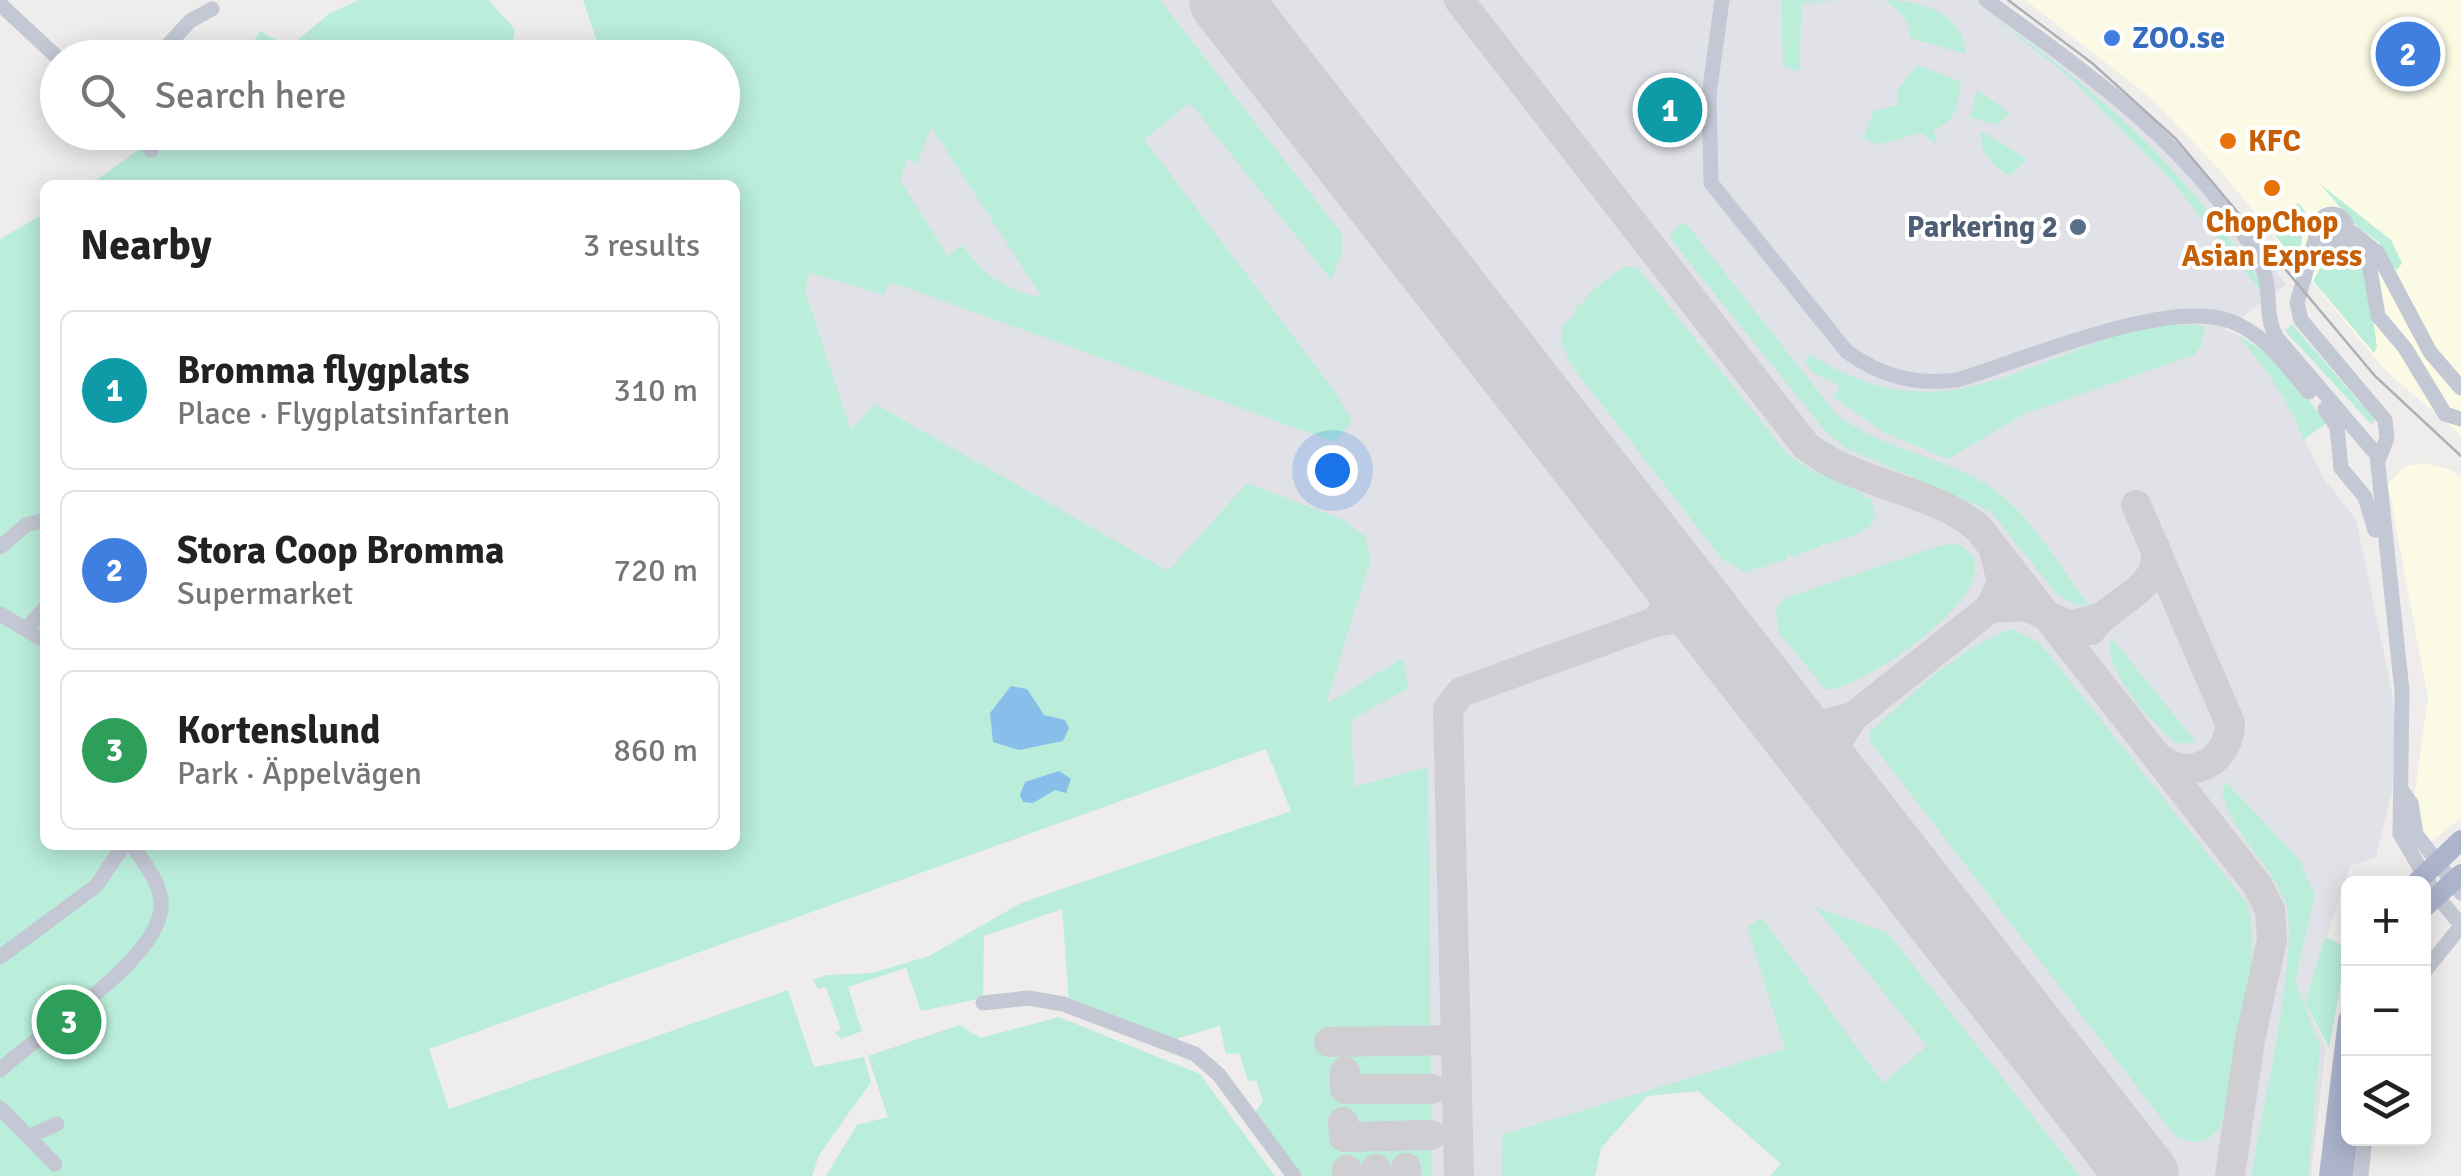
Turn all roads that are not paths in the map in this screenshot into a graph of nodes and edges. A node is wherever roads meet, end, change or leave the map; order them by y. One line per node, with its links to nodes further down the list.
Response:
1 (1722, 0): 12 (street)
2 (1986, 0): 11 (street)
3 (0, 4): 6 (street)
4 (212, 9): 5 (street)
5 (173, 40)
6 (40, 41)
7 (2333, 237): 8 (street); 9 (street); 10 (street)
8 (2461, 388)
9 (2382, 416): 11 (street); 13 (street)
10 (2461, 418)
11 (2364, 442): 12 (street); 13 (street)
12 (2340, 454): 14 (street)
13 (2378, 464): 14 (street); 17 (street)
14 (2350, 478): 17 (street)
15 (40, 521): 16 (street)
16 (0, 548)
17 (2384, 553): 25 (street)
18 (0, 614): 20 (street)
19 (40, 614): 20 (street)
20 (26, 629): 21 (street)
21 (40, 638)
22 (2461, 840): 25 (main road)
23 (124, 850): 28 (street)
24 (131, 850): 32 (street)
25 (2424, 874): 26 (street)
26 (2447, 890): 27 (street)
27 (2461, 925): 29 (street)
28 (0, 957)
29 (2429, 966)
30 (983, 1004): 39 (street)
31 (2344, 1056): 40 (main road)
32 (0, 1070)
33 (0, 1108): 35 (street)
34 (57, 1124): 35 (street)
35 (28, 1137): 38 (street)
36 (2347, 1146): 41 (main road)
37 (2365, 1146): 42 (street)
38 (55, 1164)
39 (1294, 1176)
40 (2329, 1176)
41 (2344, 1176)
42 (2362, 1176)

